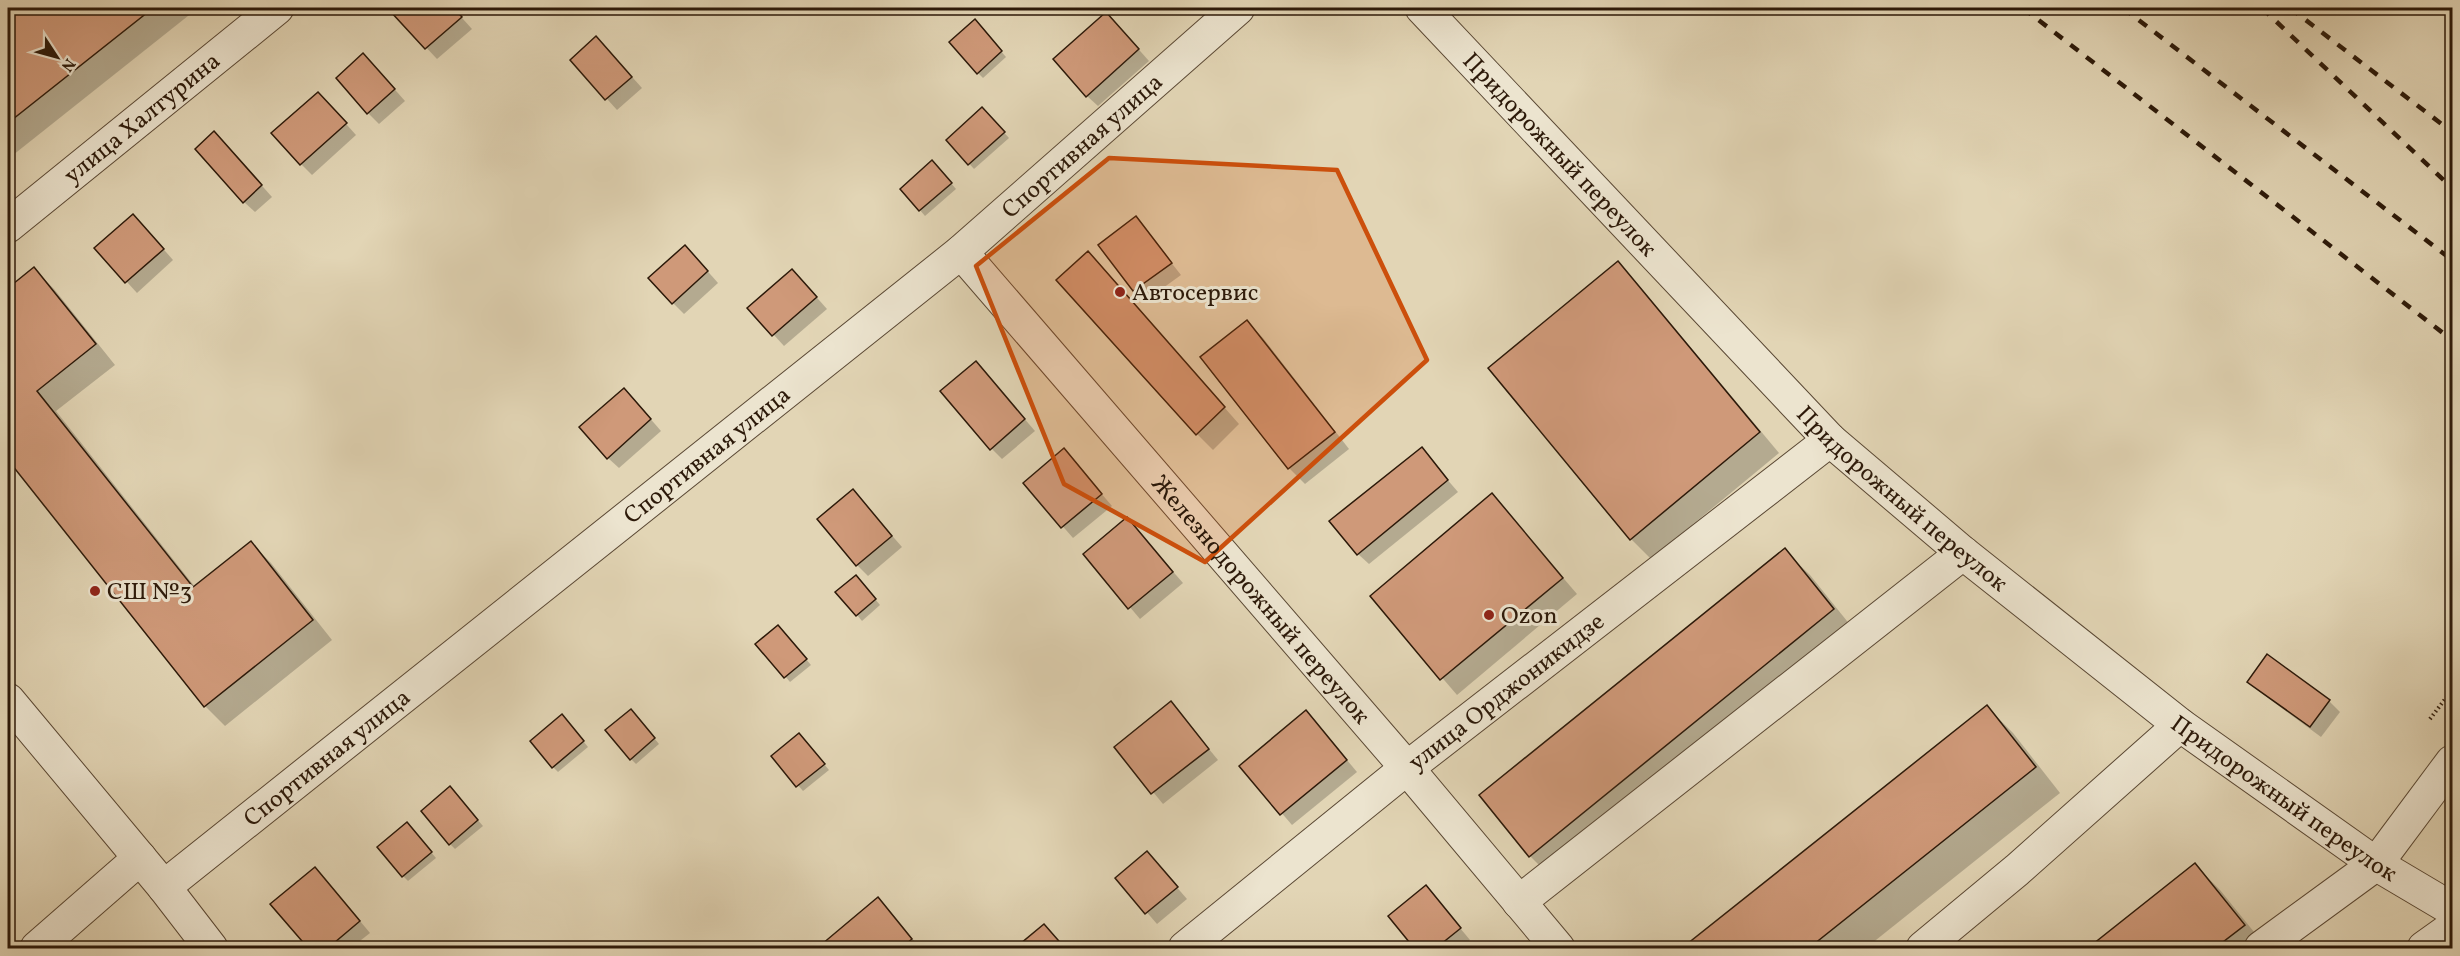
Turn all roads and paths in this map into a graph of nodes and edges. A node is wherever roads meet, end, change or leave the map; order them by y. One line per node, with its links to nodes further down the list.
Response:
1 (277, 8): 4 (street, улица Халтурина)
2 (1238, 8): 5 (street, Спортивная улица)
3 (1422, 8): 6 (street, Придорожный переулок)
4 (8, 226)
5 (961, 252): 13 (street, Железнодорожный переулок); 16 (street, Спортивная улица)
6 (1830, 440): 7 (street, Придорожный переулок); 13 (street, улица Орджоникидзе)
7 (1964, 553): 11 (street, Придорожный переулок); 17 (street)
8 (2452, 690): 10 (path)
9 (8, 700): 14 (street)
10 (2430, 719)
11 (2180, 725): 15 (street, Придорожный переулок); 24 (street)
12 (2452, 762): 15 (street)
13 (1407, 768): 17 (street, Железнодорожный переулок); 22 (street, улица Орджоникидзе)
14 (140, 858): 16 (street); 20 (street)
15 (2376, 864): 18 (street, Придорожный переулок); 25 (street)
16 (164, 887): 21 (street)
17 (1519, 902): 23 (street, Железнодорожный переулок)
18 (2452, 909)
19 (2452, 928): 26 (street)
20 (37, 948)
21 (211, 948)
22 (1185, 948)
23 (1558, 948)
24 (1923, 948)
25 (2261, 948)
26 (2424, 948)

